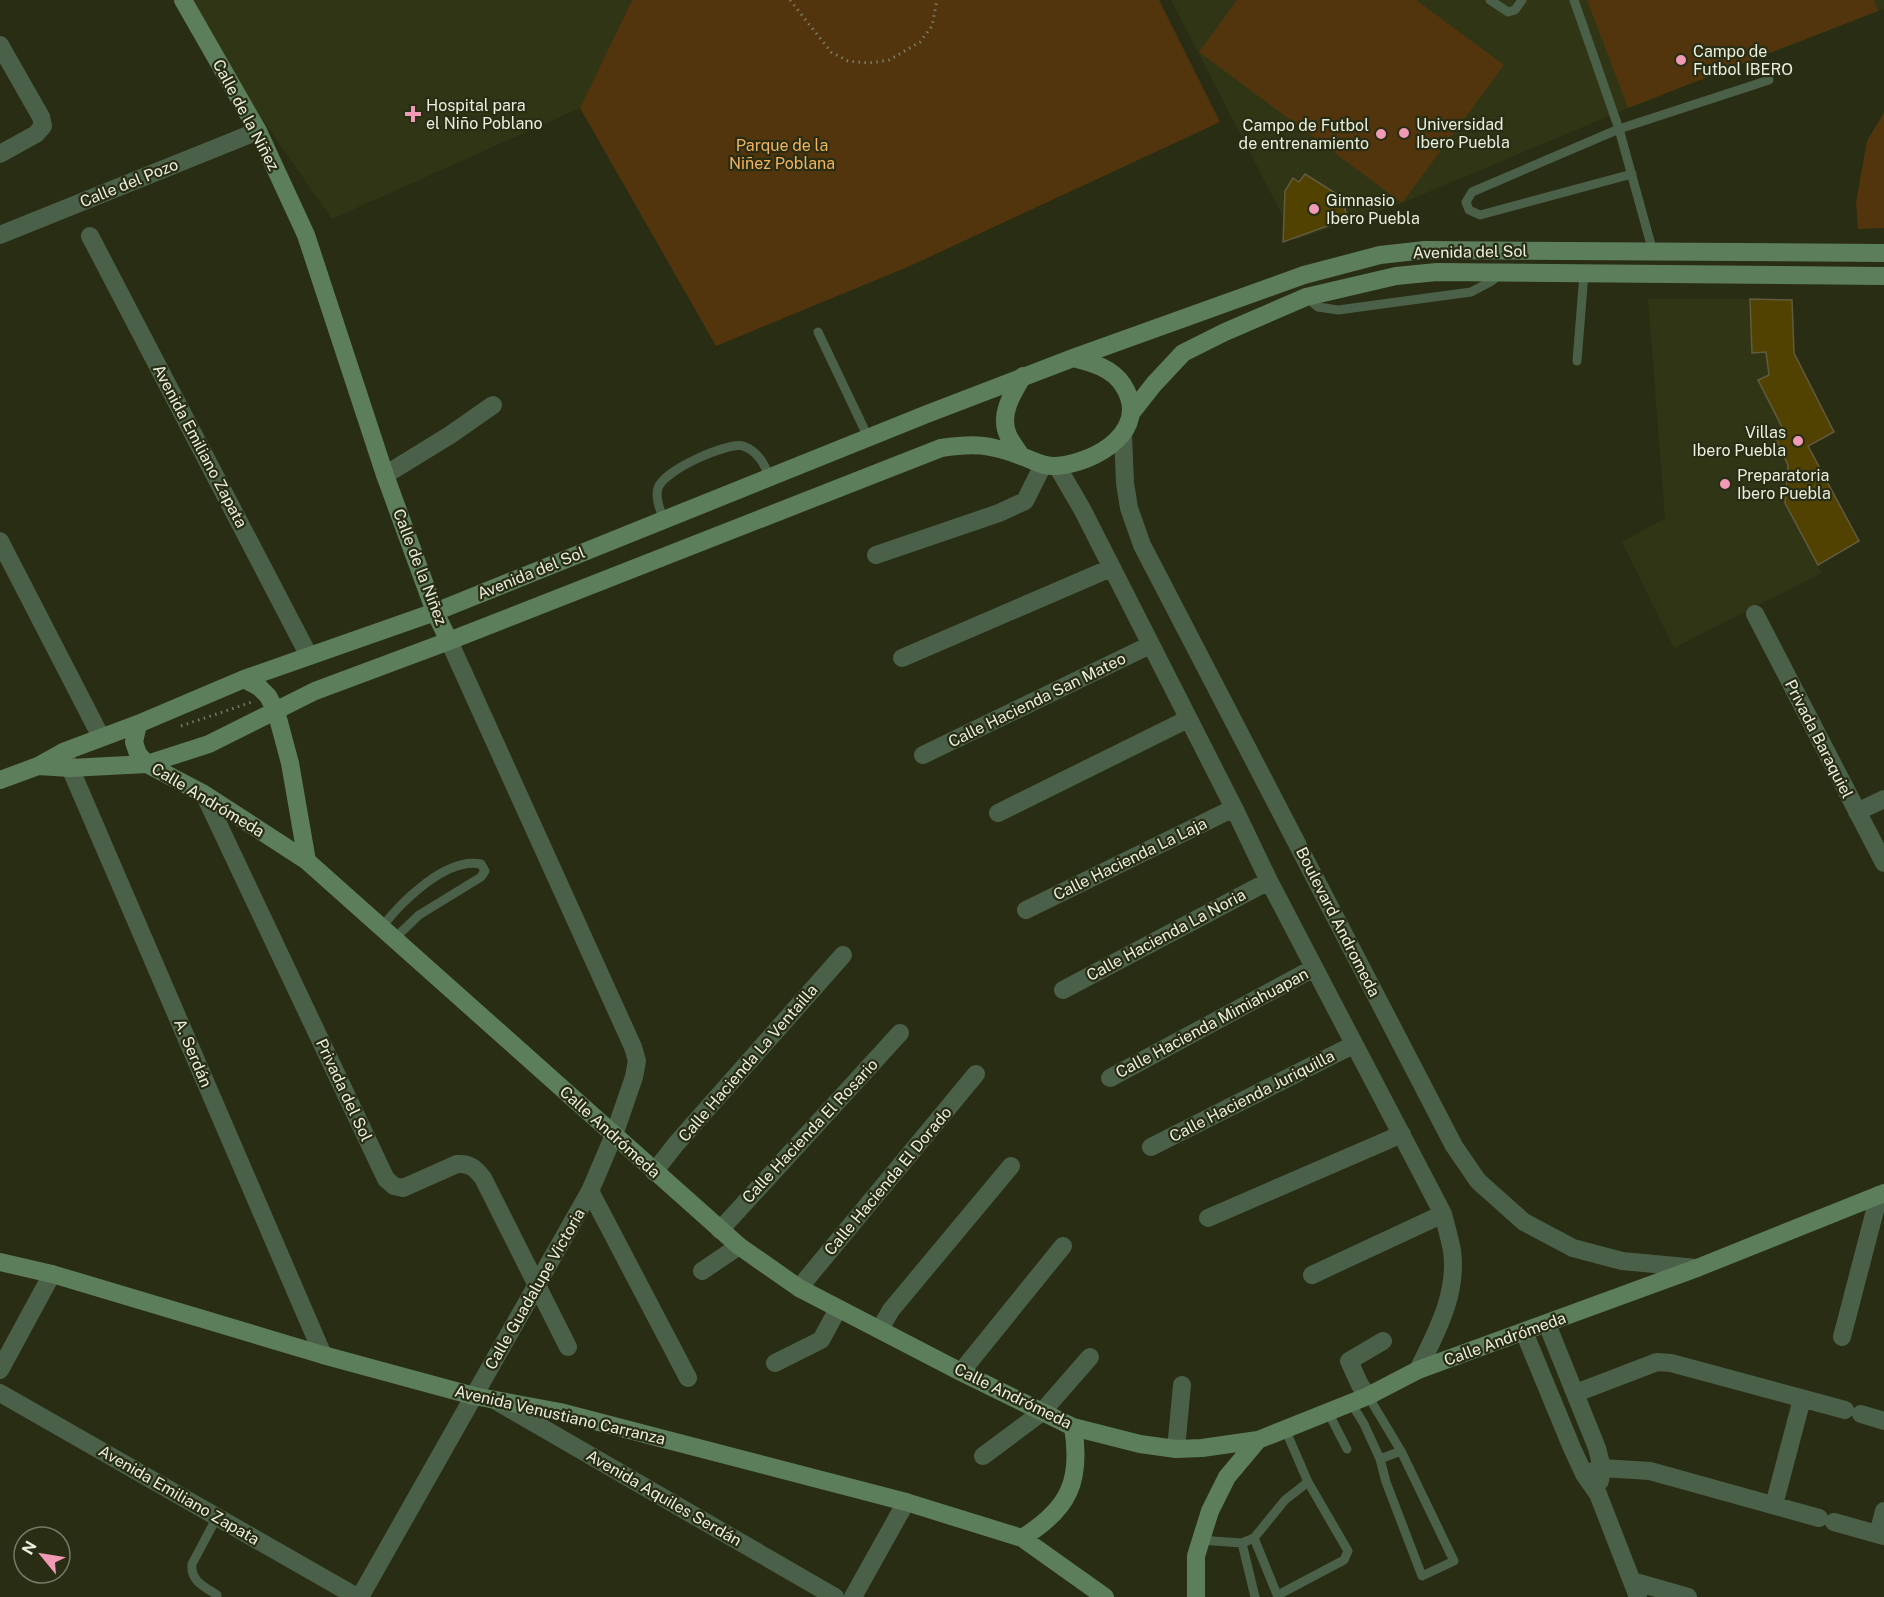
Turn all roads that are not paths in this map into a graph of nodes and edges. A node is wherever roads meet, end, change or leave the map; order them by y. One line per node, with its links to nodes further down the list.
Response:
1 (183, 0): 8 (main road, Calle de la Niñez)
2 (1490, 0): 3 (lane)
3 (1522, 0)
4 (1574, 0): 7 (lane)
5 (0, 45): 9 (street)
6 (1768, 80): 7 (lane)
7 (1619, 129): 10 (lane); 10 (lane)
8 (258, 131): 11 (street, Calle del Pozo); 29 (main road, Calle de la Niñez)
9 (0, 154)
10 (1632, 174): 13 (lane)
11 (0, 235)
12 (90, 236): 39 (street, Avenida Emiliano Zapata)
13 (1653, 252): 14 (main road, Avenida del Sol); 20 (main road, Avenida del Sol)
14 (1884, 253)
15 (1502, 273): 16 (main road, Avenida del Sol); 18 (main road, Avenida del Sol); 18 (lane)
16 (1584, 273): 17 (main road, Avenida del Sol); 21 (lane)
17 (1884, 276)
18 (1306, 297): 24 (main road, Avenida del Sol)
19 (818, 332): 26 (lane)
20 (1073, 358): 22 (main road); 24 (main road)
21 (1576, 361)
22 (1023, 376): 26 (main road, Avenida del Sol); 27 (main road)
23 (493, 405): 29 (street)
24 (1132, 412): 25 (main road)
25 (1123, 435): 28 (main road); 82 (street, Boulevard Andromeda)
26 (868, 437): 30 (main road, Avenida del Sol)
27 (1021, 456): 28 (main road); 37 (main road, Avenida del Sol)
28 (1050, 466): 33 (street); 34 (street)
29 (385, 475): 35 (main road, Calle de la Niñez)
30 (770, 477): 31 (main road, Avenida del Sol); 31 (lane)
31 (664, 520): 35 (main road, Avenida del Sol)
32 (0, 541): 45 (street)
33 (876, 555)
34 (1111, 568): 38 (street); 40 (street)
35 (435, 612): 37 (main road, Calle de la Niñez); 39 (main road, Avenida del Sol)
36 (1755, 614): 53 (street, Privada Baraquiel)
37 (449, 641): 42 (main road, Avenida del Sol); 70 (street, Calle de la Niñez)
38 (1150, 645): 43 (street); 46 (street, Calle Hacienda San Mateo)
39 (309, 656): 41 (main road, Avenida del Sol)
40 (902, 658)
41 (244, 679): 42 (main road); 44 (main road, Avenida del Sol)
42 (276, 711): 48 (main road, Avenida del Sol); 55 (main road)
43 (1188, 719): 52 (street); 54 (street)
44 (138, 724): 45 (main road, Avenida del Sol); 48 (main road, Calle Andrómeda)
45 (101, 737): 47 (main road, Avenida del Sol)
46 (923, 755)
47 (66, 760): 48 (main road, Avenida del Sol); 49 (main road, Avenida del Sol); 95 (street, A. Serdán)
48 (147, 764): 50 (main road, Calle Andrómeda)
49 (0, 780)
50 (204, 794): 55 (main road, Calle Andrómeda); 86 (street, Privada del Sol)
51 (1884, 799): 53 (street)
52 (1234, 808): 57 (street); 59 (street, Calle Hacienda La Laja)
53 (1857, 812): 56 (street, Privada Baraquiel)
54 (998, 813)
55 (307, 861): 61 (main road, Calle Andrómeda)
56 (1884, 863)
57 (1269, 881): 63 (street); 64 (street, Calle Hacienda La Noria)
58 (403, 901): 60 (lane); 60 (lane); 61 (lane)
59 (1026, 910)
60 (419, 915): 61 (lane)
61 (388, 933): 70 (main road, Calle Andrómeda)
62 (843, 955): 73 (street, Calle Hacienda La Ventailla)
63 (1314, 968): 66 (street); 68 (street, Calle Hacienda Mimiahuapan)
64 (1063, 990)
65 (900, 1033): 78 (street, Calle Hacienda El Rosario)
66 (1353, 1045): 69 (street); 71 (street, Calle Hacienda Juriquilla)
67 (976, 1074): 87 (street, Calle Hacienda El Dorado)
68 (1110, 1078)
69 (1402, 1134): 76 (street); 77 (street)
70 (614, 1135): 73 (main road, Calle Andrómeda); 74 (street, Calle Guadalupe Victoria)
71 (1151, 1147)
72 (1011, 1166): 90 (street)
73 (654, 1172): 78 (main road, Calle Andrómeda)
74 (590, 1191): 86 (street, Calle Guadalupe Victoria); 101 (street)
75 (1881, 1194): 82 (main road, Calle Andrómeda); 92 (street)
76 (1443, 1214): 85 (street); 99 (street)
77 (1208, 1218)
78 (720, 1230): 79 (main road, Calle Andrómeda)
79 (740, 1246): 83 (street); 87 (main road, Calle Andrómeda)
80 (1063, 1246): 100 (street)
81 (0, 1262): 84 (main road, Avenida Venustiano Carranza)
82 (1697, 1268): 89 (main road, Calle Andrómeda)
83 (702, 1271)
84 (52, 1274): 95 (main road, Avenida Venustiano Carranza); 98 (street)
85 (1312, 1275)
86 (537, 1284): 94 (street); 105 (street, Calle Guadalupe Victoria)
87 (799, 1288): 88 (main road, Calle Andrómeda)
88 (838, 1309): 90 (main road, Calle Andrómeda); 97 (street)
89 (1547, 1324): 91 (main road, Calle Andrómeda); 104 (street)
90 (880, 1329): 100 (main road, Calle Andrómeda)
91 (1524, 1332): 99 (main road, Calle Andrómeda); 120 (street)
92 (1842, 1337)
93 (1383, 1341): 108 (street)
94 (568, 1347)
95 (322, 1355): 105 (main road, Avenida Venustiano Carranza)
96 (1090, 1357): 109 (street)
97 (775, 1363)
98 (0, 1370)
99 (1419, 1370): 108 (main road, Calle Andrómeda)
100 (961, 1372): 109 (main road, Calle Andrómeda)
101 (688, 1378)
102 (1182, 1385): 115 (street)
103 (0, 1393): 125 (street, Avenida Emiliano Zapata)
104 (1576, 1393): 106 (street); 120 (street)
105 (474, 1396): 107 (main road, Avenida Venustiano Carranza); 134 (street, Calle Guadalupe Victoria)
106 (1802, 1399): 111 (street); 123 (street)
107 (493, 1400): 122 (main road, Avenida Venustiano Carranza); 135 (street, Avenida Aquiles Serdán)
108 (1360, 1400): 110 (main road, Calle Andrómeda); 117 (lane); 119 (lane)
109 (1042, 1412): 112 (main road, Calle Andrómeda); 118 (street)
110 (1328, 1412): 113 (main road, Calle Andrómeda); 116 (lane)
111 (1884, 1421)
112 (1073, 1427): 115 (main road, Calle Andrómeda); 127 (main road)
113 (1285, 1429): 114 (main road, Calle Andrómeda); 121 (lane)
114 (1258, 1440): 115 (main road, Calle Andrómeda); 129 (main road)
115 (1176, 1449)
116 (1347, 1449)
117 (1401, 1451): 119 (lane); 119 (lane)
118 (983, 1456)
119 (1380, 1459)
120 (1593, 1471): 123 (street); 131 (street)
121 (1308, 1482): 128 (lane); 133 (lane)
122 (906, 1502): 127 (main road, Avenida Venustiano Carranza); 136 (street)
123 (1774, 1505): 126 (street)
124 (1884, 1511): 126 (street)
125 (217, 1517): 132 (lane); 134 (street, Avenida Emiliano Zapata)
126 (1881, 1535)
127 (1022, 1538): 137 (main road, Avenida Venustiano Carranza)
128 (1254, 1538): 130 (lane); 133 (lane)
129 (1199, 1540): 130 (lane); 138 (main road)
130 (1242, 1543): 139 (lane)
131 (1635, 1589): 140 (street)
132 (217, 1595)
133 (1278, 1596)
134 (359, 1597)
135 (835, 1597)
136 (853, 1597)
137 (1105, 1597)
138 (1197, 1597)
139 (1255, 1597)
140 (1688, 1597)

